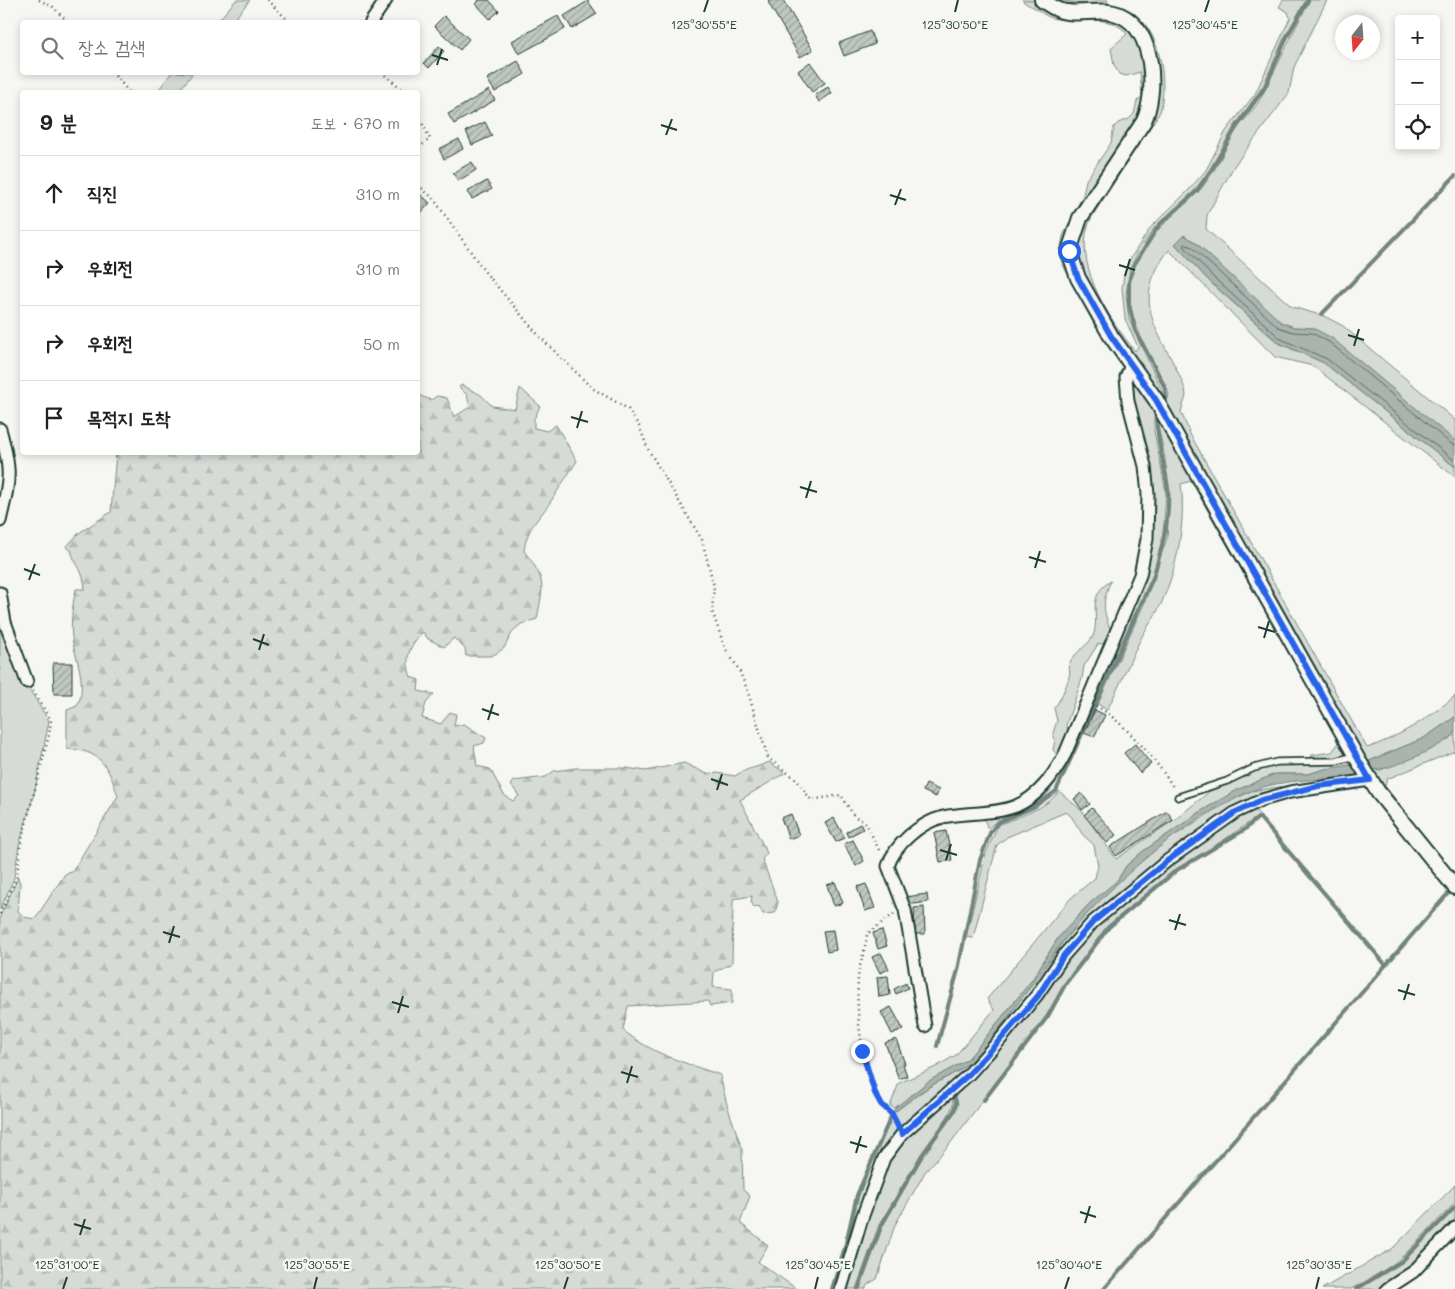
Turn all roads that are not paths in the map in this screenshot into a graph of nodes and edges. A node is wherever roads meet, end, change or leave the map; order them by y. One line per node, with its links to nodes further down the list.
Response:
1 (386, 0): 3 (street)
2 (1042, 0): 4 (street)
3 (372, 20)
4 (1131, 365): 9 (street); 13 (street)
5 (0, 429): 6 (street)
6 (0, 521)
7 (0, 593): 8 (street)
8 (27, 682)
9 (1355, 756): 10 (street); 11 (lane)
10 (1370, 780): 12 (street); 15 (street)
11 (1178, 797)
12 (1455, 887)
13 (925, 1026)
14 (1455, 1228): 16 (street)
15 (841, 1289)
16 (1387, 1289)

